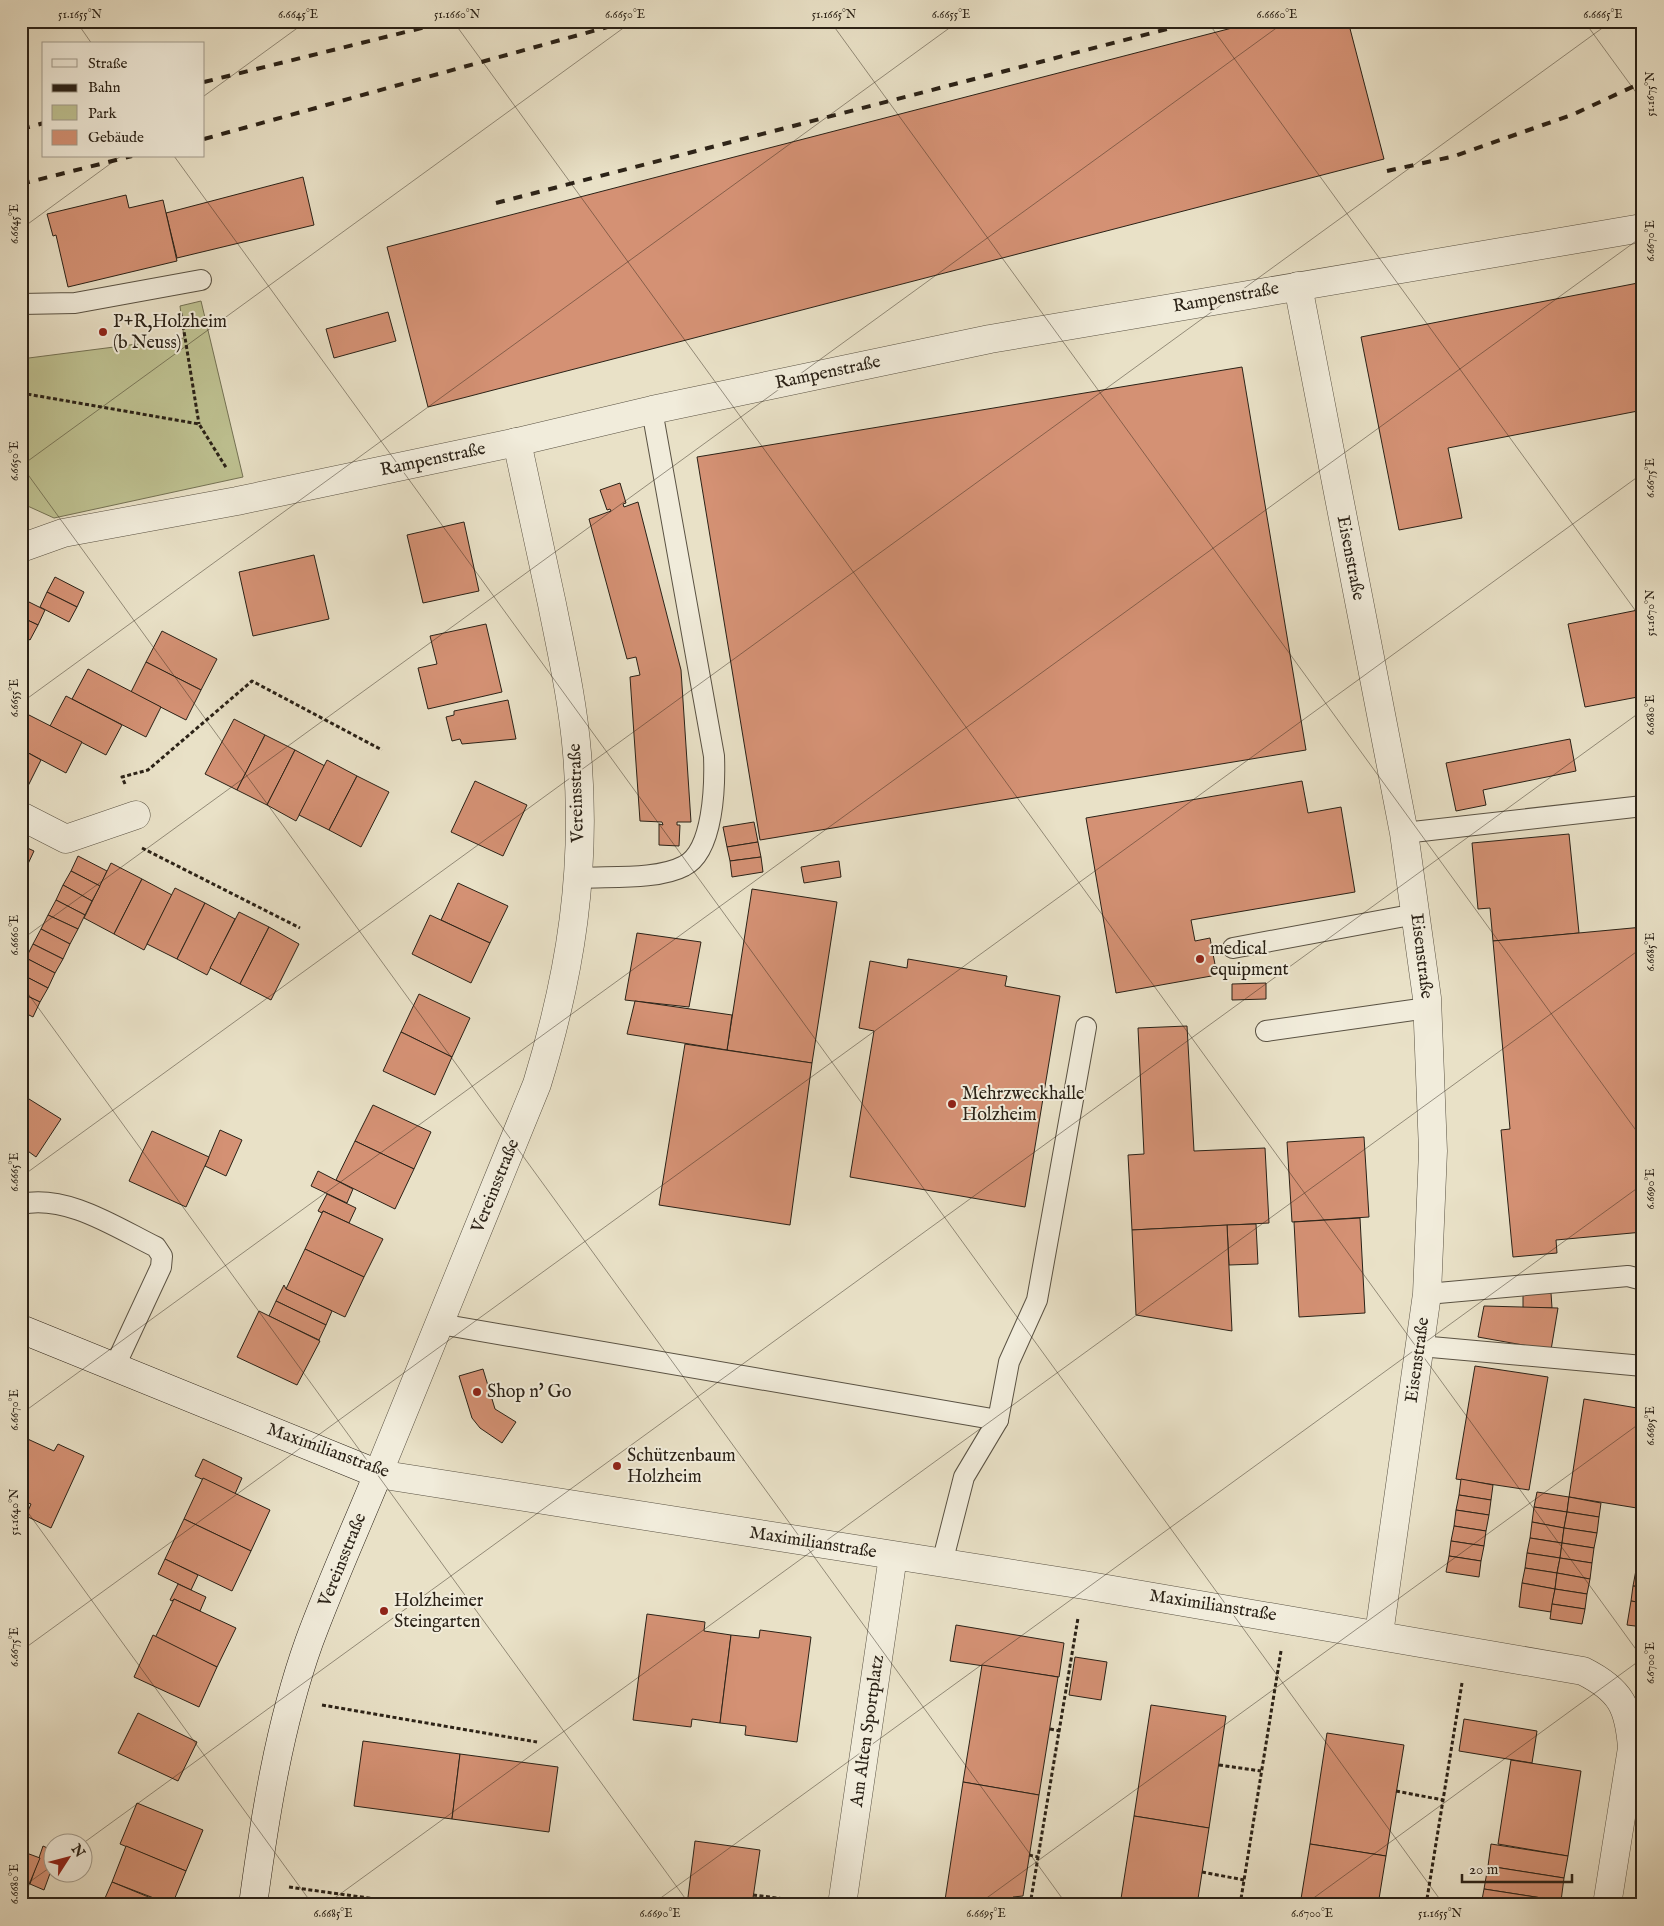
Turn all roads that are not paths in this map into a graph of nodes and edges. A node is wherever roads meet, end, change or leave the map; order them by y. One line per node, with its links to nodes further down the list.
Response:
1 (1642, 228): 3 (street, Rampenstraße)
2 (201, 280): 4 (lane)
3 (1298, 286): 5 (street, Rampenstraße); 11 (street, Eisenstraße)
4 (21, 304)
5 (652, 410): 6 (street, Rampenstraße); 12 (lane)
6 (517, 442): 7 (street, Rampenstraße); 12 (street, Vereinsstraße)
7 (21, 548)
8 (1643, 806): 11 (lane)
9 (21, 816): 10 (street)
10 (131, 817)
11 (1404, 833): 13 (street, Eisenstraße)
12 (579, 878): 21 (street, Vereinsstraße)
13 (1416, 914): 14 (lane); 15 (street, Eisenstraße)
14 (1233, 948)
15 (1428, 1008): 17 (lane); 20 (street, Eisenstraße)
16 (1086, 1026): 26 (lane)
17 (1266, 1031)
18 (21, 1204): 25 (lane)
19 (1643, 1280): 20 (lane)
20 (1427, 1294): 23 (street, Eisenstraße)
21 (440, 1324): 26 (lane); 27 (street, Vereinsstraße)
22 (21, 1329): 25 (street, Maximilianstraße)
23 (1420, 1346): 24 (lane); 30 (street, Eisenstraße)
24 (1643, 1366)
25 (114, 1368): 27 (street, Maximilianstraße)
26 (998, 1420): 29 (lane)
27 (378, 1474): 28 (street, Maximilianstraße); 31 (street, Vereinsstraße)
28 (893, 1556): 29 (street, Maximilianstraße); 32 (street, Am Alten Sportplatz)
29 (942, 1564): 30 (street, Maximilianstraße)
30 (1379, 1634): 33 (street, Maximilianstraße)
31 (255, 1894)
32 (842, 1905)
33 (1607, 1905)

